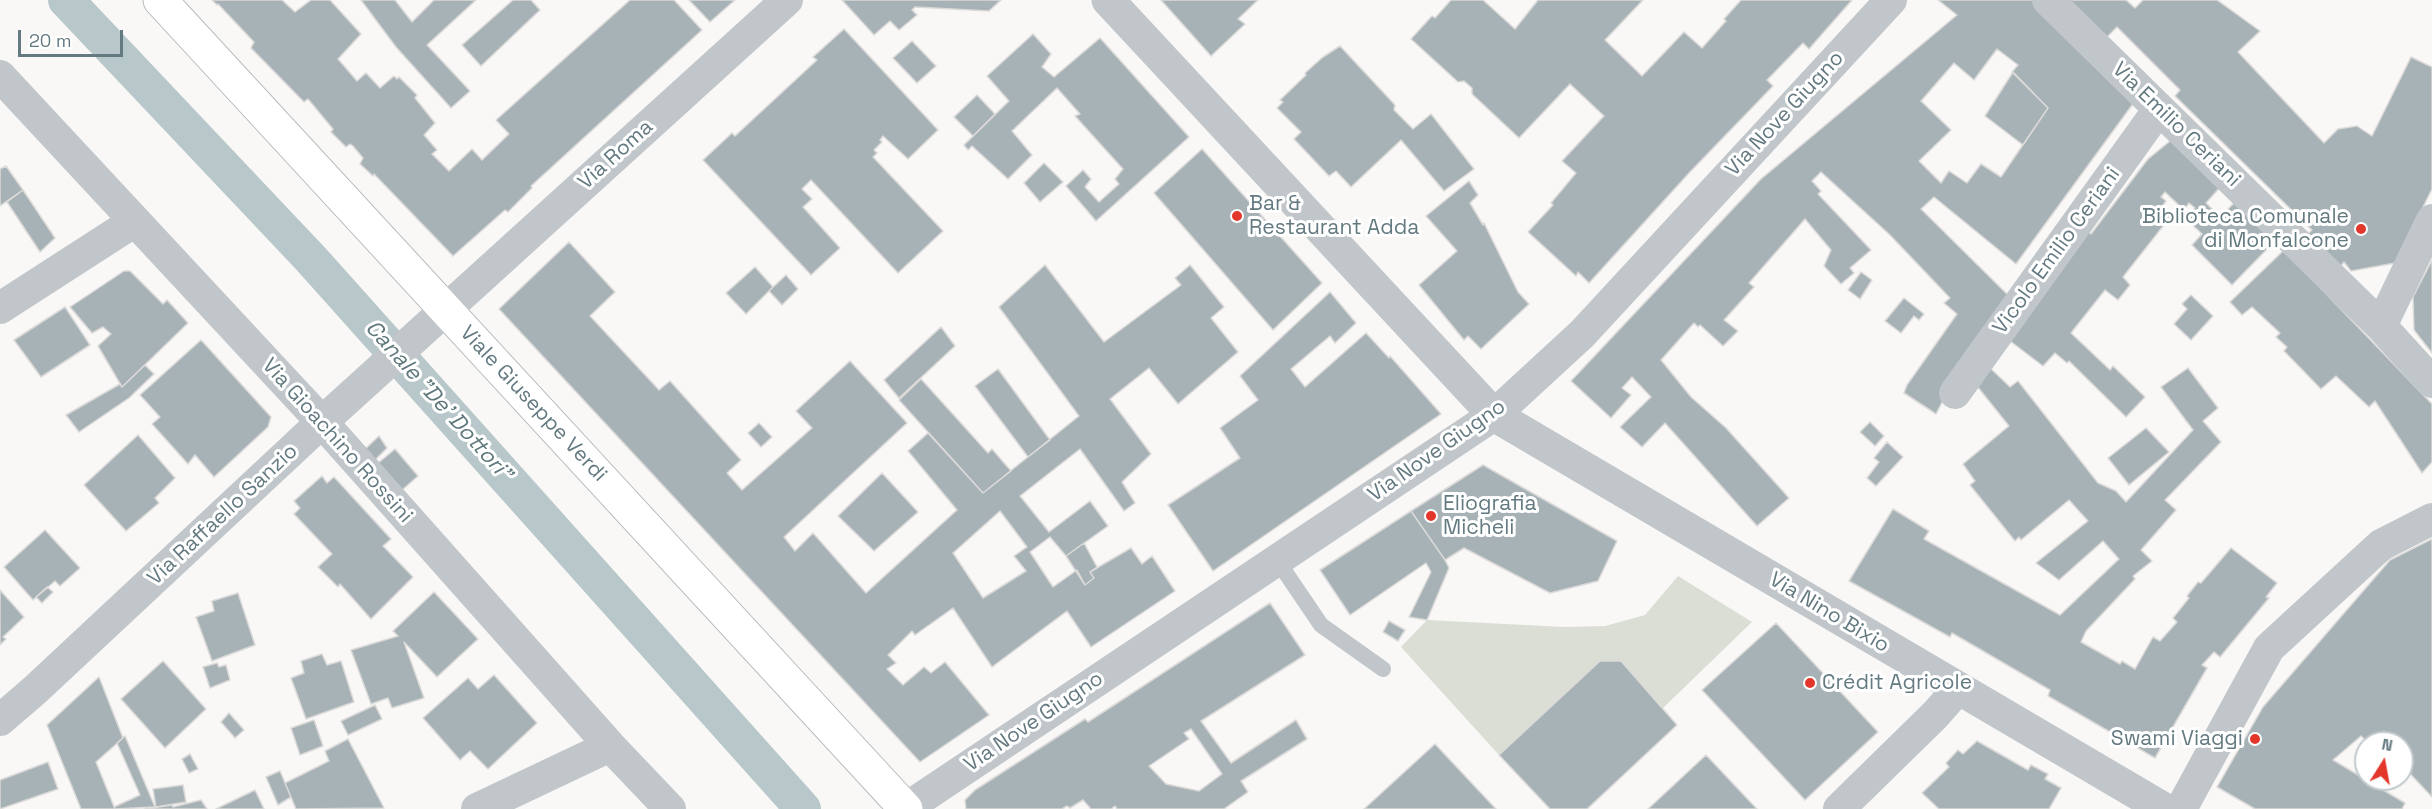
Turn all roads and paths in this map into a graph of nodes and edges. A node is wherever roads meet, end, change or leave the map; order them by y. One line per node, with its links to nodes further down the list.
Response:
1 (160, 0): 11 (main road, Viale Giuseppe Verdi)
2 (787, 0): 11 (street, Via Roma)
3 (1108, 0): 15 (street, Via Nino Bixio)
4 (1891, 0): 15 (street, Via Nove Giugno)
5 (2048, 0): 7 (street, Via Emilio Ceriani)
6 (0, 76): 9 (street, Via Gioachino Rossini)
7 (2159, 109): 12 (street, Via Emilio Ceriani); 14 (street, Vicolo Emilio Ceriani)
8 (2432, 220): 12 (street)
9 (135, 221): 10 (street); 16 (street, Via Gioachino Rossini)
10 (0, 308)
11 (446, 309): 16 (street, Via Raffaello Sanzio); 25 (main road, Viale Giuseppe Verdi)
12 (2380, 326): 13 (street, Via Emilio Ceriani)
13 (2432, 382)
14 (1955, 393)
15 (1494, 415): 18 (street, Via Nove Giugno); 20 (street, Via Nino Bixio)
16 (322, 422): 21 (street, Via Raffaello Sanzio); 22 (street, Via Gioachino Rossini)
17 (2432, 519): 28 (street)
18 (1277, 560): 19 (lane); 25 (street, Via Nove Giugno)
19 (1383, 669)
20 (1958, 689): 26 (street); 27 (street, Via Nino Bixio)
21 (0, 720)
22 (610, 746): 23 (street); 24 (street, Via Gioachino Rossini)
23 (477, 809)
24 (670, 809)
25 (905, 809)
26 (1839, 809)
27 (2164, 809)
28 (2181, 809)

